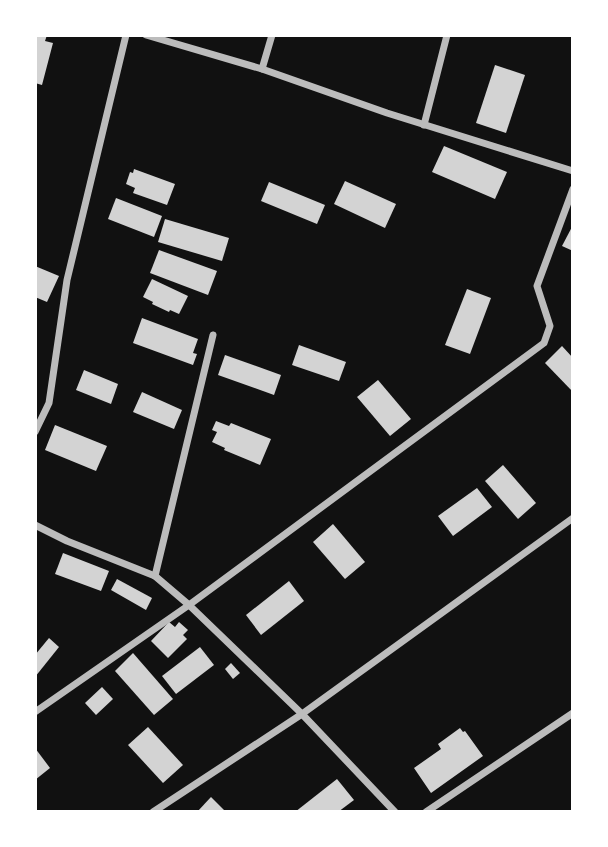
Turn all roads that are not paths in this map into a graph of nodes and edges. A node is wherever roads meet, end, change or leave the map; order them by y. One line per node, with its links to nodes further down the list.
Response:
1 (126, 35): 10 (street)
2 (146, 35): 5 (street)
3 (272, 35): 5 (street)
4 (447, 35): 6 (street)
5 (262, 69): 6 (street)
6 (424, 125): 7 (street)
7 (573, 171)
8 (573, 189): 14 (street)
9 (213, 335): 13 (street)
10 (35, 432)
11 (573, 518): 17 (street)
12 (35, 525): 13 (street)
13 (155, 576): 14 (street)
14 (189, 605): 15 (street); 17 (street)
15 (35, 712)
16 (573, 713): 20 (street)
17 (302, 714): 18 (street); 19 (street)
18 (153, 812)
19 (395, 812)
20 (426, 812)

